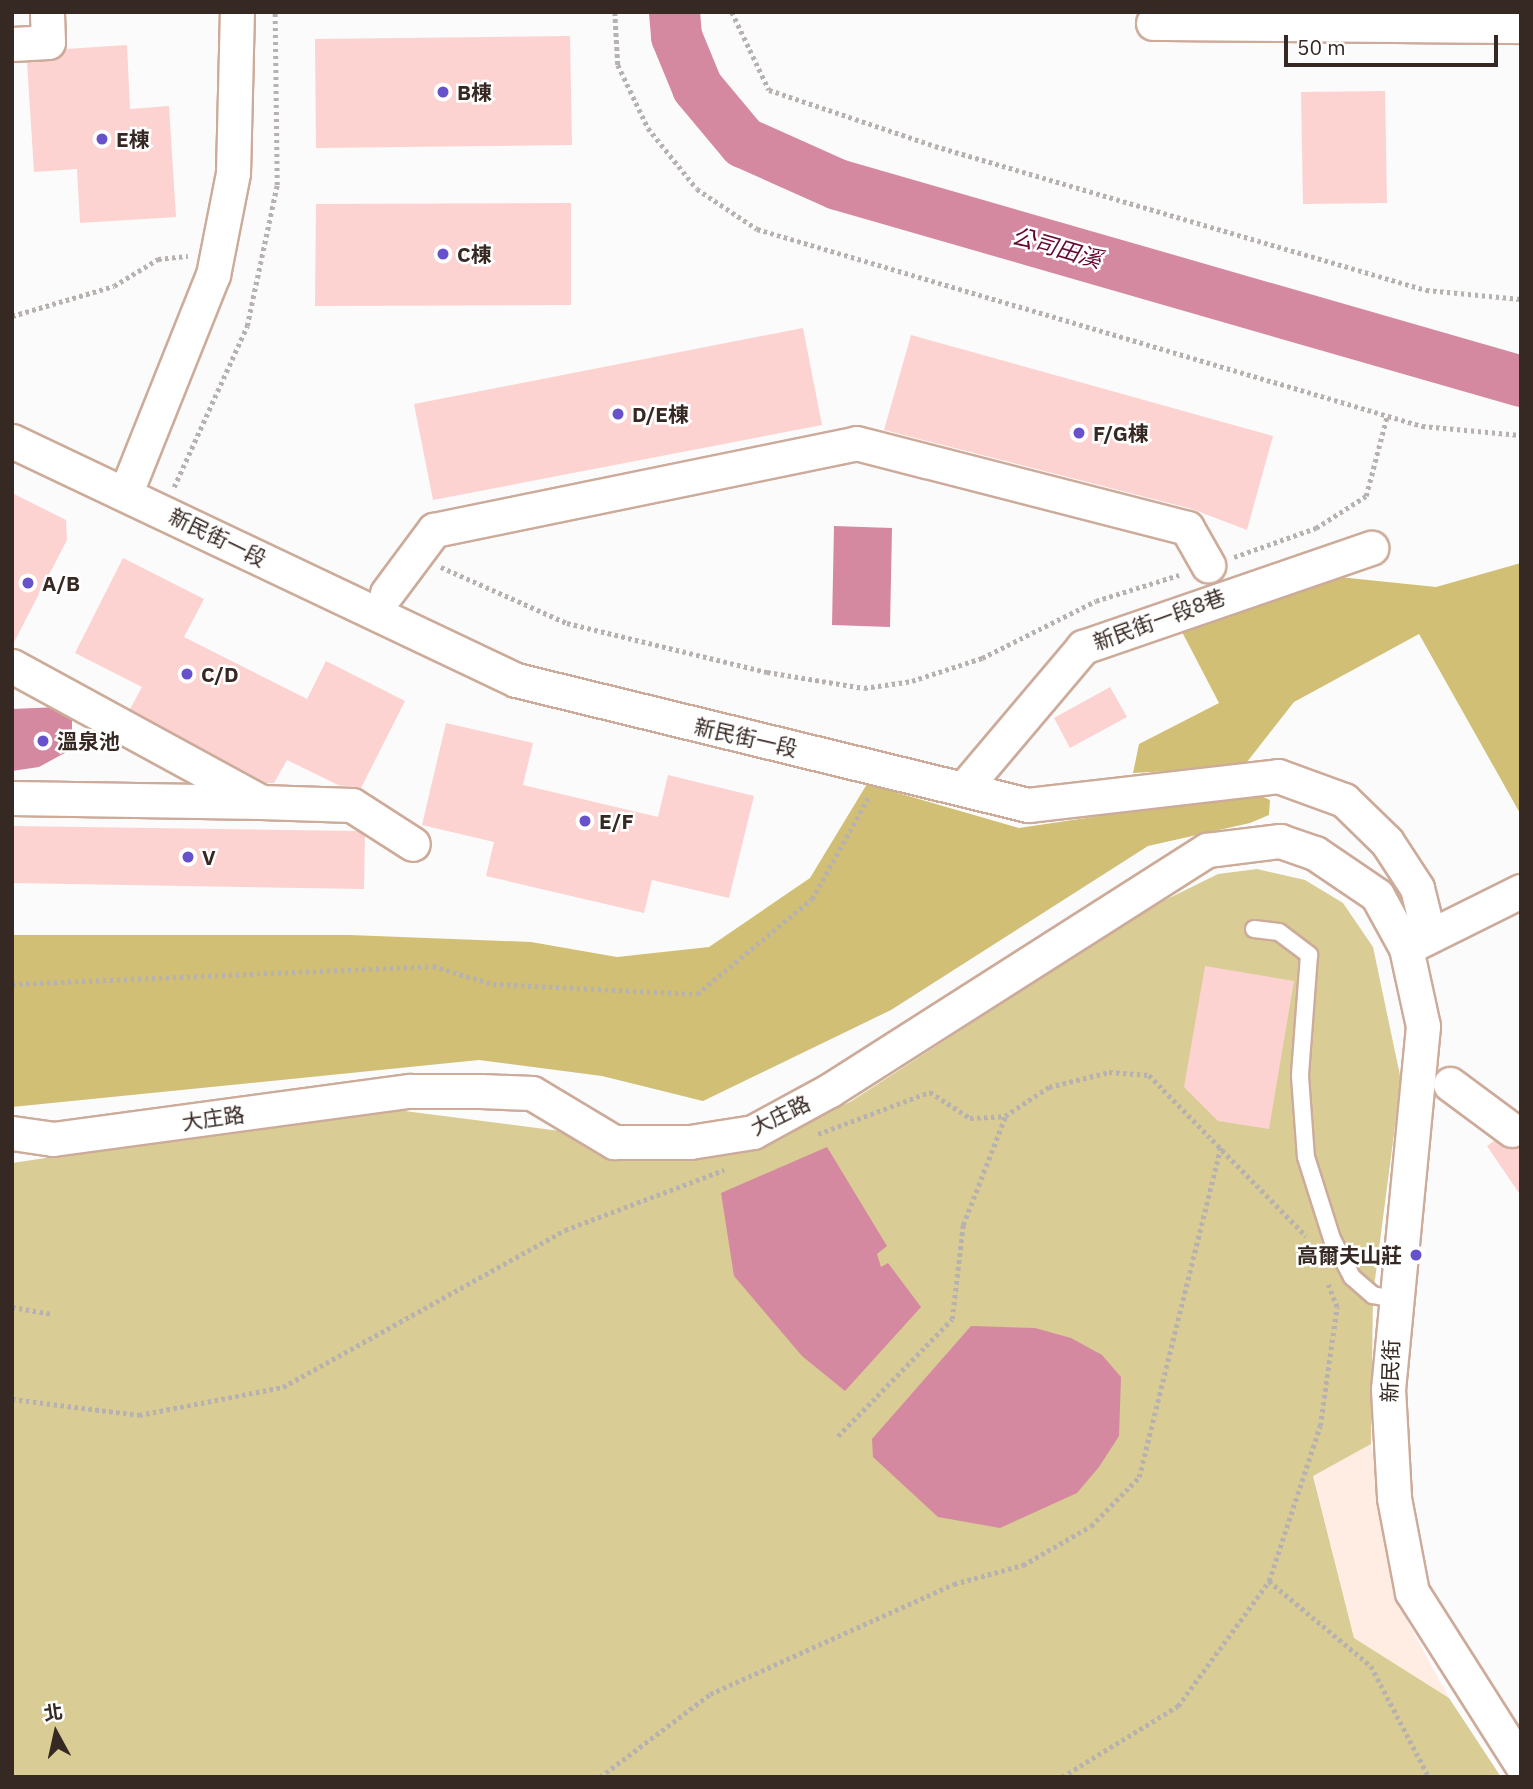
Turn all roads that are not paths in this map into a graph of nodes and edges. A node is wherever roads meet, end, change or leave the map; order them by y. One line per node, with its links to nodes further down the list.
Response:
1 (47, 12): 6 (street)
2 (237, 12): 8 (street)
3 (1478, 19): 4 (street); 5 (street)
4 (1153, 23)
5 (1521, 26)
6 (12, 44)
7 (12, 441): 8 (street, 新民街一段)
8 (127, 492): 13 (street, 新民街一段)
9 (1371, 548): 13 (street, 新民街一段8巷)
10 (1208, 565): 11 (street)
11 (387, 593)
12 (12, 666): 15 (street)
13 (964, 788): 19 (street, 新民街一段)
14 (12, 798): 15 (street)
15 (261, 802): 16 (street)
16 (413, 844)
17 (1521, 891): 19 (street)
18 (1254, 929): 23 (lane)
19 (1406, 948): 22 (street, 大庄路); 23 (street, 新民街)
20 (1450, 1084): 21 (street)
21 (1509, 1116)
22 (12, 1133)
23 (1394, 1299): 24 (street, 新民街)
24 (1521, 1764)

